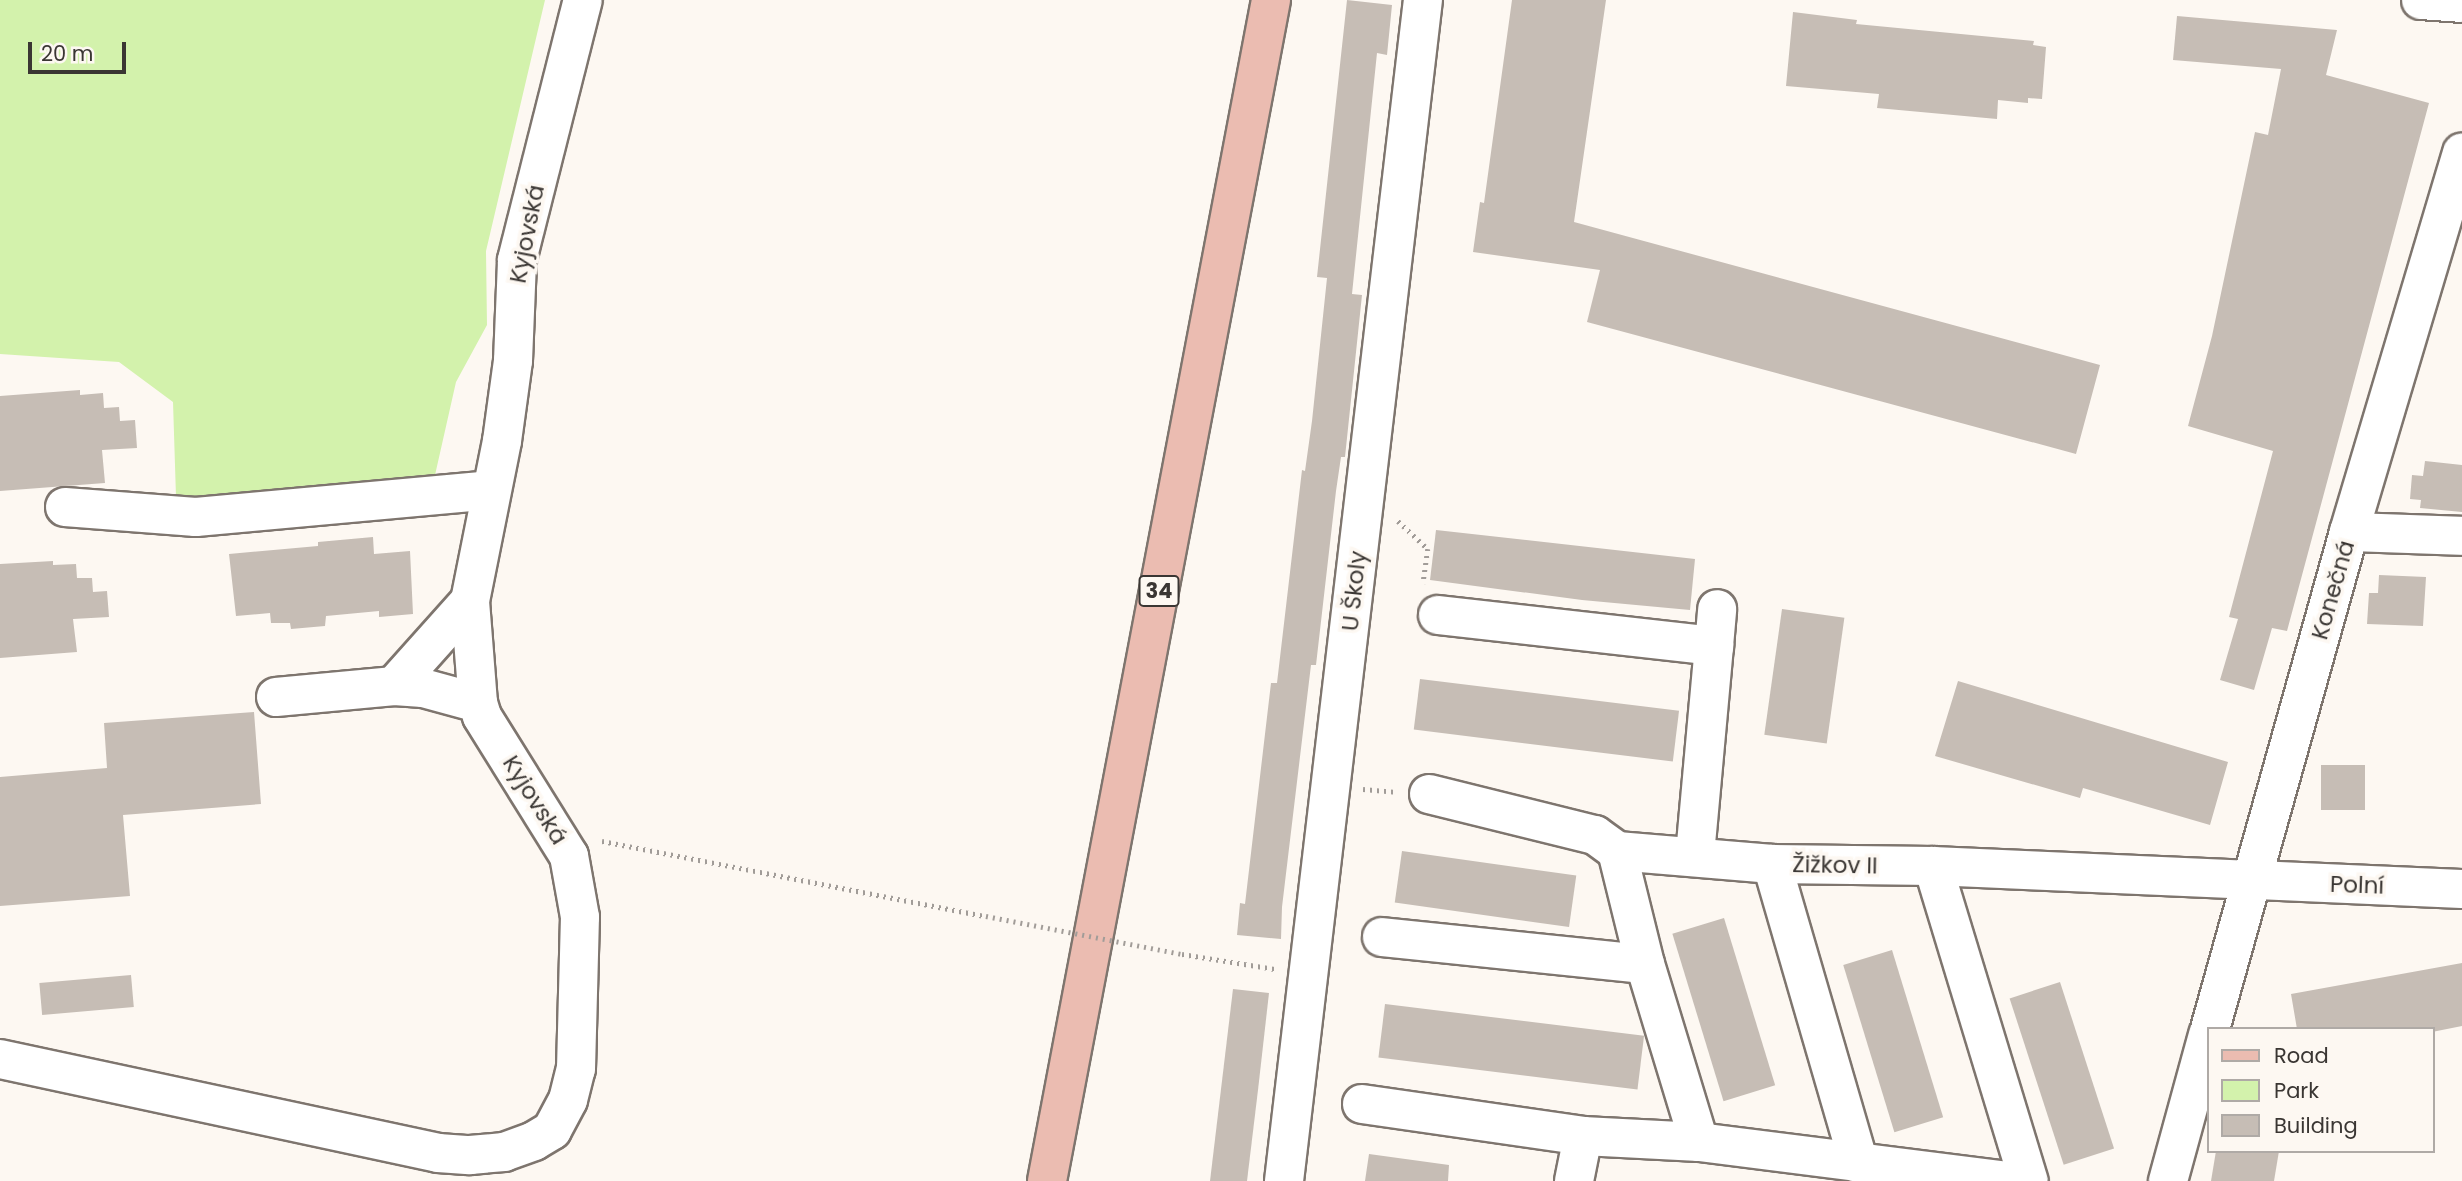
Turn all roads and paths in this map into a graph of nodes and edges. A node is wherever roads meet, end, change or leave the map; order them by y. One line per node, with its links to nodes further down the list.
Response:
1 (583, 0): 7 (street, Kyjovská)
2 (1271, 0): 36 (main road, 34)
3 (1423, 0): 8 (street, U Školy)
4 (2421, 0): 5 (street)
5 (2462, 3)
6 (2462, 152): 10 (street, Konečná)
7 (490, 490): 9 (street); 12 (street, Kyjovská)
8 (1366, 490): 13 (path); 17 (street, U Školy)
9 (65, 508)
10 (2349, 532): 11 (street); 24 (street, Konečná)
11 (2462, 536)
12 (470, 601): 14 (street); 16 (street, Kyjovská)
13 (1438, 615): 21 (street)
14 (394, 686): 15 (street); 16 (street)
15 (276, 697)
16 (478, 703): 19 (street, Kyjovská)
17 (1332, 786): 18 (path); 28 (street, U Školy)
18 (1429, 794): 20 (street, Žižkov II)
19 (555, 832): 28 (path, bridge); 31 (street, Kyjovská)
20 (1617, 851): 21 (street, Žižkov II); 27 (street)
21 (1695, 856): 22 (street, Žižkov II)
22 (1772, 864): 23 (street, Žižkov II); 35 (street)
23 (1933, 866): 24 (street, Žižkov II); 40 (street)
24 (2252, 879): 25 (street, Polní); 29 (street, Konečná)
25 (2462, 889)
26 (1381, 937): 27 (street)
27 (1645, 964): 34 (street)
28 (1307, 974): 37 (street, U Školy)
29 (2211, 1027)
30 (2206, 1042): 41 (street)
31 (0, 1059)
32 (1362, 1104): 33 (street)
33 (1583, 1136): 34 (street); 38 (street)
34 (1699, 1142): 35 (street)
35 (1860, 1164): 39 (street)
36 (1047, 1181)
37 (1284, 1181)
38 (1574, 1181)
39 (2007, 1181)
40 (2029, 1181)
41 (2168, 1181)

